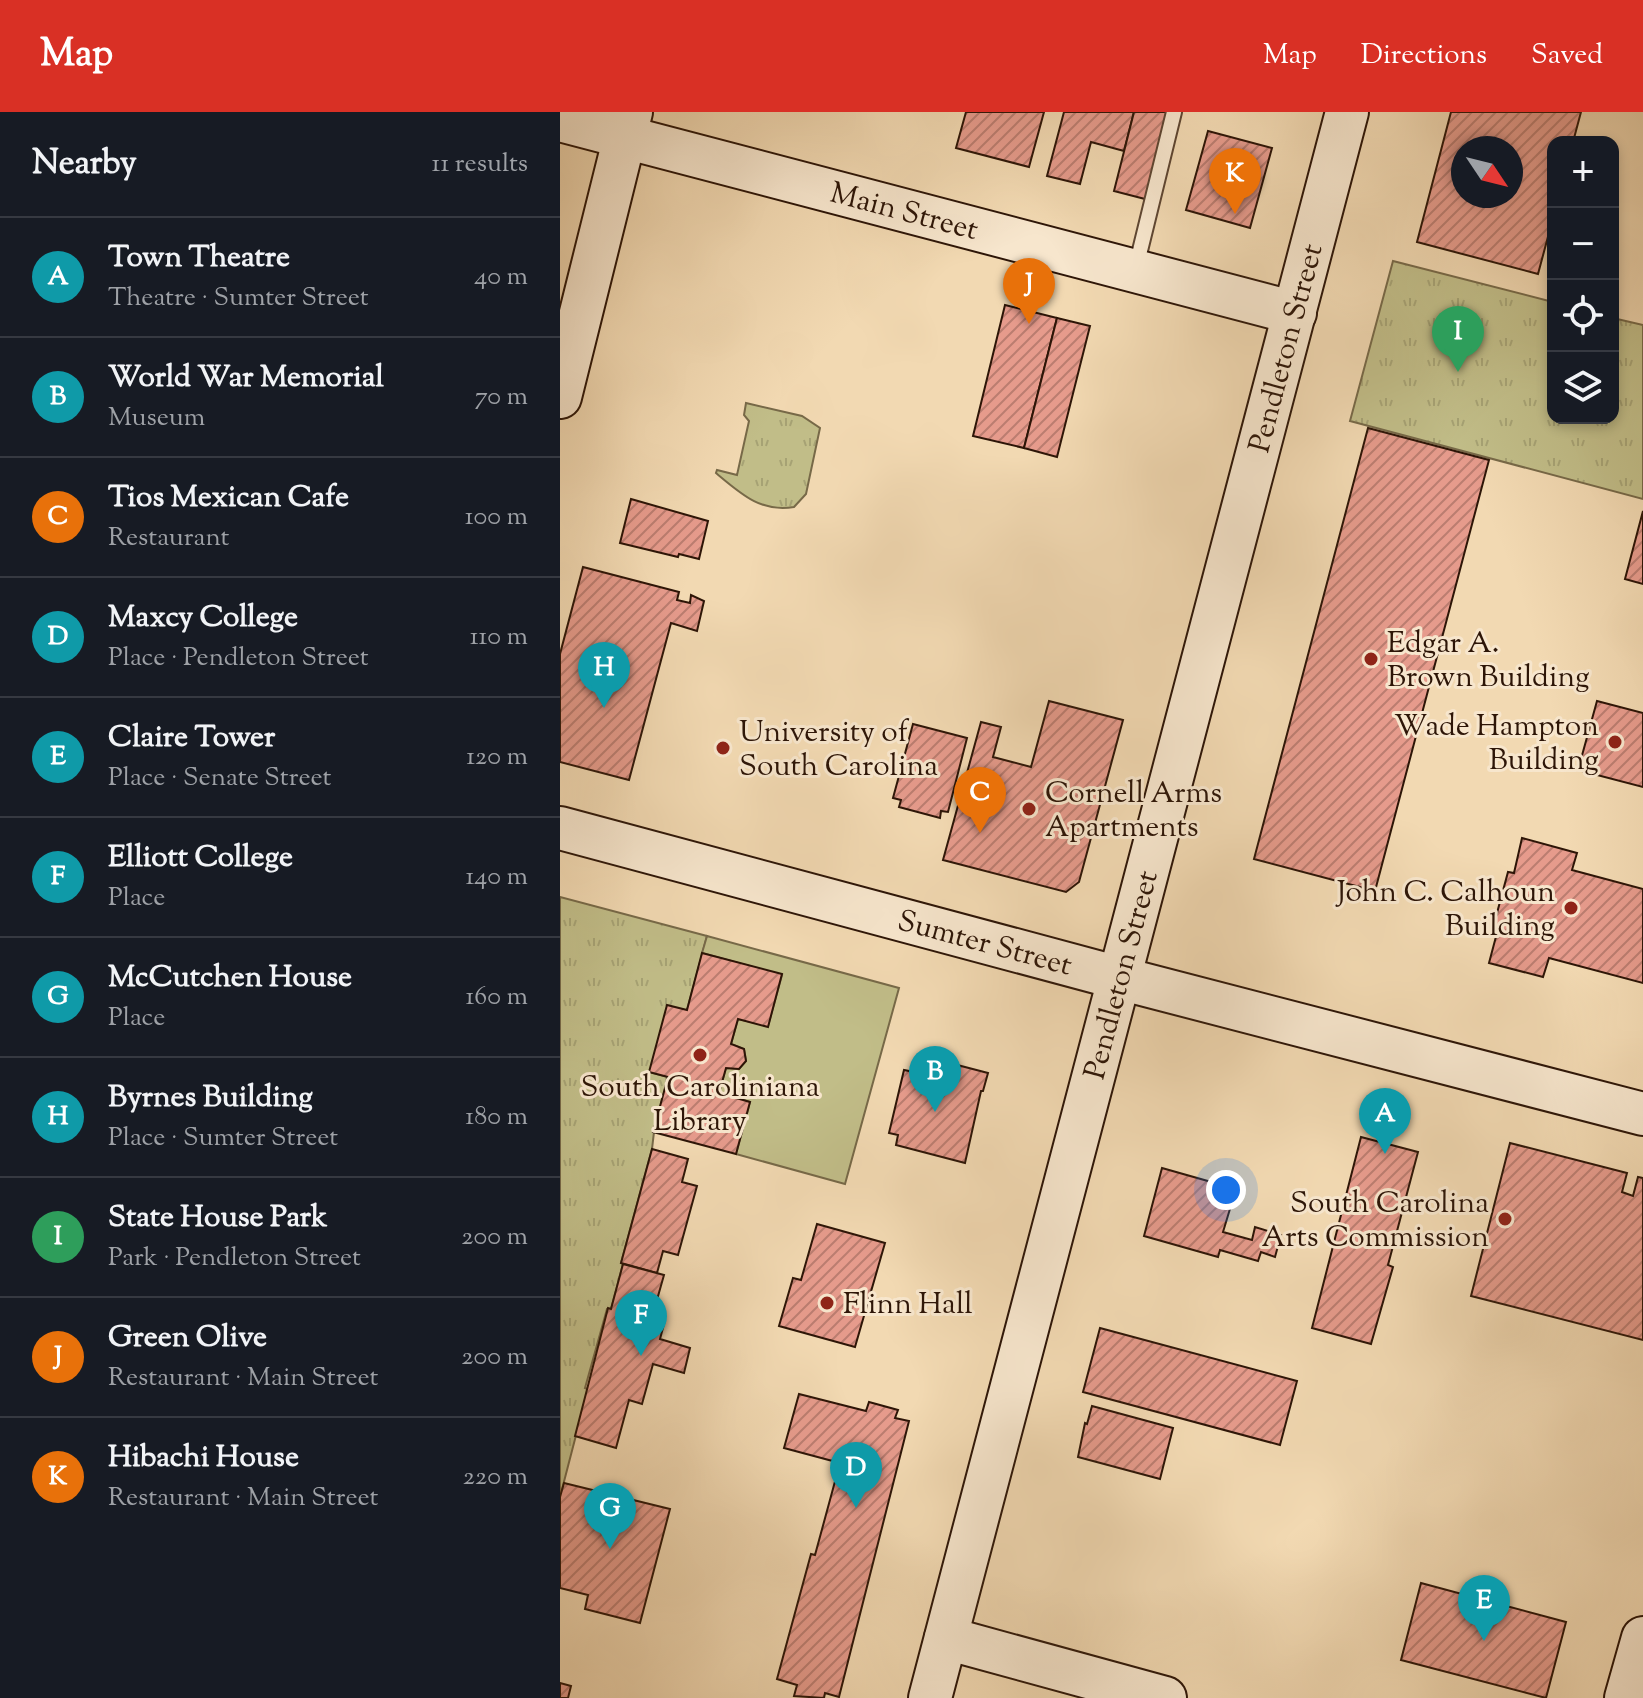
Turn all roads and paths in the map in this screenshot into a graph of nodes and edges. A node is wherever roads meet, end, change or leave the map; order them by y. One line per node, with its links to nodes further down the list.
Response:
1 (1174, 112): 5 (lane)
2 (1347, 112): 6 (street, Pendleton Street)
3 (560, 120): 4 (street, Main Street)
4 (628, 124): 5 (street, Main Street); 7 (street)
5 (1135, 271): 6 (street, Main Street)
6 (1295, 313): 9 (street, Pendleton Street)
7 (560, 397)
8 (560, 828): 9 (street, Sumter Street)
9 (1119, 978): 10 (street, Sumter Street); 11 (street, Pendleton Street)
10 (1643, 1114)
11 (946, 1638): 13 (street, Pendleton Street); 14 (street)
12 (1643, 1638): 15 (street)
13 (930, 1698)
14 (1165, 1698)
15 (1626, 1698)

